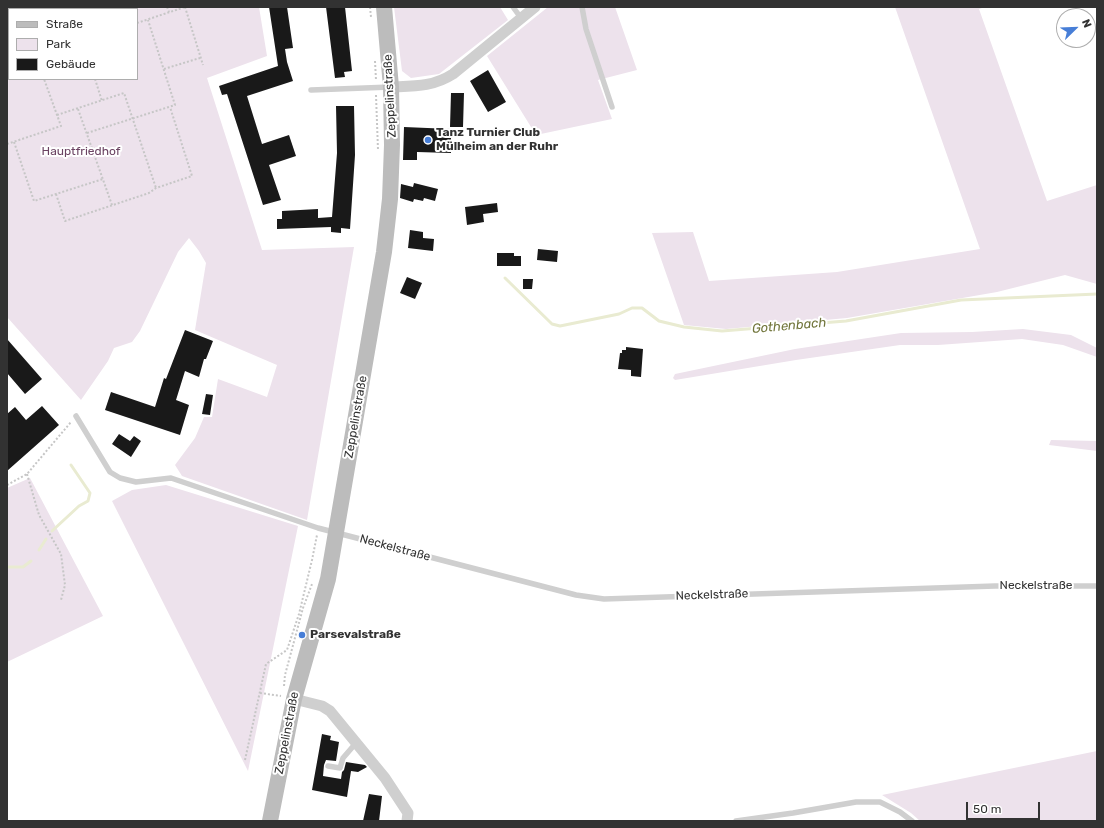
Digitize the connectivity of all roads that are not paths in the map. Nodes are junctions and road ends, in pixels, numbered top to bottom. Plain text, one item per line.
1 (384, 7) edge
2 (513, 7) edge
3 (535, 7) edge
4 (582, 7) edge
5 (520, 18) junction
6 (383, 88) junction
7 (311, 90) dead end
8 (612, 107) dead end
9 (76, 416) road end
10 (336, 532) junction
11 (1097, 586) edge
12 (288, 698) junction
13 (356, 743) junction
14 (328, 766) dead end
15 (410, 818) edge
16 (270, 821) edge
17 (736, 821) edge
18 (912, 821) edge

1 - 6 main road, Zeppelinstraße
2 - 5 lane
3 - 5 street
4 - 8 lane
5 - 6 street
6 - 7 lane
6 - 10 main road, Zeppelinstraße
9 - 10 lane, Neckelstraße
10 - 11 lane, Neckelstraße
10 - 12 main road, Zeppelinstraße
12 - 13 street
12 - 16 main road, Zeppelinstraße
13 - 14 lane
13 - 15 street
17 - 18 lane

